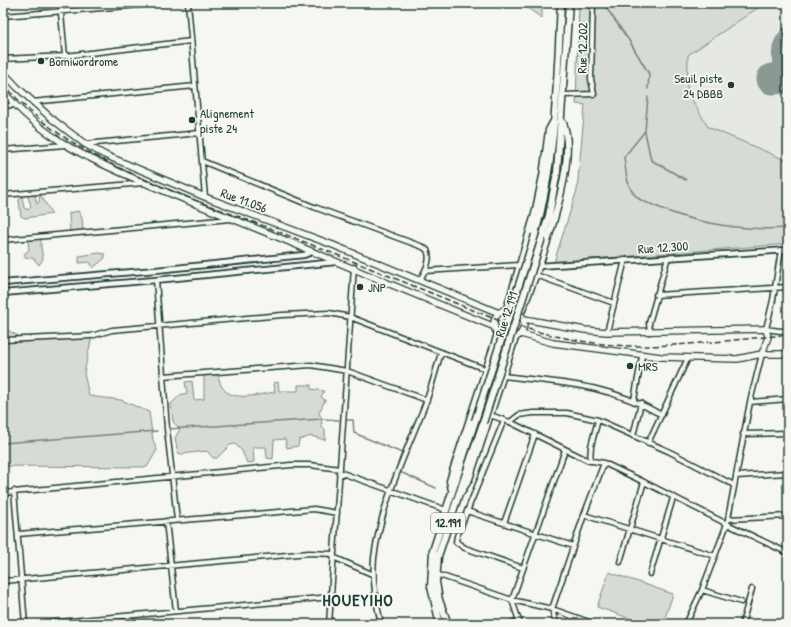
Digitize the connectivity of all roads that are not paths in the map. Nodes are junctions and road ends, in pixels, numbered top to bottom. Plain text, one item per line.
1 (60, 3) edge
2 (165, 3) edge
3 (188, 3) edge
4 (561, 3) edge
5 (569, 3) edge
6 (593, 3) edge
7 (61, 12) junction
8 (3, 16) edge
9 (191, 41) junction
10 (65, 56) junction
11 (3, 59) edge
12 (3, 72) edge
13 (195, 86) junction
14 (3, 91) edge
15 (564, 95) junction
16 (32, 102) junction
17 (15, 105) junction
18 (3, 106) edge
19 (561, 119) junction
20 (554, 120) junction
21 (200, 133) junction
22 (85, 144) junction
23 (65, 145) junction
24 (3, 150) edge
25 (202, 161) junction
26 (145, 183) junction
27 (3, 195) edge
28 (205, 197) junction
29 (230, 220) junction
30 (3, 240) edge
31 (781, 250) junction
32 (788, 250) edge
33 (312, 252) junction
34 (668, 257) junction
35 (625, 260) junction
36 (338, 262) junction
37 (519, 265) junction
38 (539, 266) junction
39 (354, 267) junction
40 (425, 271) junction
41 (536, 275) junction
42 (156, 280) junction
43 (420, 280) junction
44 (3, 283) edge
45 (788, 287) edge
46 (776, 288) junction
47 (3, 293) edge
48 (656, 295) junction
49 (614, 303) junction
50 (507, 309) junction
51 (499, 313) junction
52 (522, 316) junction
53 (350, 317) junction
54 (160, 326) junction
55 (494, 327) junction
56 (766, 329) junction
57 (788, 330) edge
58 (607, 332) junction
59 (650, 332) junction
60 (498, 334) junction
61 (521, 334) junction
62 (514, 338) junction
63 (3, 340) edge
64 (441, 353) junction
65 (762, 354) junction
66 (788, 354) edge
67 (642, 356) junction
68 (688, 358) junction
69 (485, 369) junction
70 (346, 371) junction
71 (163, 376) junction
72 (503, 376) junction
73 (788, 399) edge
74 (426, 400) junction
75 (634, 400) junction
76 (750, 402) junction
77 (641, 403) junction
78 (490, 415) junction
79 (662, 415) junction
80 (504, 420) junction
81 (598, 420) junction
82 (510, 422) junction
83 (788, 433) edge
84 (535, 434) junction
85 (743, 434) junction
86 (633, 436) junction
87 (648, 443) junction
88 (566, 450) junction
89 (590, 461) junction
90 (604, 463) junction
91 (340, 471) junction
92 (788, 473) edge
93 (172, 475) junction
94 (736, 476) junction
95 (644, 482) junction
96 (734, 485) junction
97 (14, 491) junction
98 (391, 491) junction
99 (3, 493) edge
100 (455, 493) junction
101 (673, 498) junction
102 (446, 510) junction
103 (467, 511) junction
104 (337, 513) junction
105 (584, 514) junction
106 (788, 516) edge
107 (177, 520) junction
108 (166, 521) junction
109 (728, 522) junction
110 (504, 523) junction
111 (630, 529) junction
112 (18, 534) junction
113 (536, 534) junction
114 (661, 538) junction
115 (573, 546) junction
116 (788, 553) edge
117 (334, 555) junction
118 (716, 556) junction
119 (620, 562) dead end
120 (171, 567) junction
121 (523, 568) junction
122 (436, 574) junction
123 (650, 574) dead end
124 (374, 575) junction
125 (21, 580) junction
126 (3, 581) edge
127 (752, 589) dead end
128 (702, 590) junction
129 (331, 597) junction
130 (512, 600) junction
131 (741, 602) dead end
132 (552, 609) junction
133 (176, 611) junction
134 (520, 622) edge
135 (25, 624) edge
136 (37, 624) edge
137 (329, 624) edge
138 (382, 624) edge
139 (440, 624) edge
140 (448, 624) edge
141 (508, 624) edge
142 (556, 624) edge
143 (596, 624) edge
144 (688, 624) edge
145 (742, 624) edge

1 - 7 street
2 - 7 street
3 - 9 street
4 - 20 main road, Rue 12.191
5 - 15 main road, Rue 12.191
6 - 15 street, Rue 12.202
7 - 8 street
7 - 10 street
9 - 10 street
9 - 13 street
10 - 11 street
12 - 16 main road, Rue 11.056
13 - 16 street
13 - 21 street
14 - 17 main road
15 - 19 main road, Rue 12.191
16 - 22 main road, Rue 11.056
17 - 18 street
17 - 23 main road
19 - 38 main road
19 - 100 main road, Rue 12.191 / 12.191, bridge
20 - 37 main road
20 - 100 main road, Rue 12.191, bridge
21 - 22 street
21 - 25 street
22 - 28 main road, Rue 11.056
23 - 24 street
23 - 26 main road
25 - 28 street
25 - 40 street
26 - 27 street
26 - 29 main road
28 - 43 main road, Rue 11.056
29 - 30 street
29 - 33 main road
31 - 32 street, Rue 12.300
31 - 34 street, Rue 12.300
31 - 46 street
33 - 36 main road
33 - 44 street
34 - 35 street, Rue 12.300
34 - 48 street
35 - 38 street, Rue 12.300
35 - 49 street
36 - 39 main road
36 - 42 street
37 - 40 street
37 - 50 main road
38 - 41 main road
39 - 53 street
39 - 55 main road
40 - 43 street
41 - 49 street
41 - 52 main road
42 - 47 street
42 - 54 street
43 - 51 main road, Rue 11.056
45 - 46 street
46 - 48 street
46 - 56 street
48 - 59 street
49 - 58 street
50 - 51 main road
50 - 52 main road
51 - 55 main road
52 - 58 main road
52 - 61 main road
53 - 54 street
53 - 64 street
53 - 70 street
54 - 63 street
54 - 71 street
55 - 60 main road
56 - 57 street
56 - 59 main road
56 - 65 main road
58 - 59 main road
60 - 62 main road
60 - 69 main road
61 - 62 main road
61 - 67 main road
62 - 72 main road
64 - 69 street
64 - 74 street
65 - 66 main road
65 - 68 main road
65 - 76 street
67 - 68 main road
67 - 75 street
68 - 79 street
69 - 100 main road
70 - 71 street
70 - 74 street
70 - 91 street
71 - 93 street
72 - 75 street
72 - 78 main road
73 - 76 street
74 - 98 street
75 - 77 street
76 - 85 street
77 - 79 street
77 - 86 street
78 - 80 street
78 - 100 main road
79 - 87 street
80 - 82 street
80 - 103 street
81 - 82 street
81 - 86 street
81 - 89 street
82 - 84 street
83 - 85 street
84 - 88 street
84 - 110 street
85 - 94 street
86 - 87 street
87 - 96 street
88 - 89 street
88 - 113 street
89 - 90 street
90 - 95 street
90 - 105 street
91 - 93 street
91 - 98 street
91 - 104 street
92 - 94 street
93 - 97 street
93 - 107 street
94 - 96 street
95 - 101 street
95 - 111 street
96 - 109 street
97 - 99 street
97 - 112 street
98 - 102 street
98 - 124 street
100 - 102 main road, Rue 12.191
100 - 122 main road, Rue 12.191 / 12.191
101 - 109 street
101 - 114 street
102 - 139 main road, Rue 12.191
103 - 110 street
103 - 121 street
104 - 107 street
104 - 117 street
105 - 111 street
105 - 115 street
106 - 109 street
107 - 108 street
108 - 112 street
108 - 120 street
109 - 116 street
109 - 118 street
110 - 113 street
111 - 114 street
111 - 119 street
112 - 125 street
113 - 115 street
113 - 121 street
114 - 118 street
114 - 123 street
115 - 132 street
117 - 120 street
117 - 124 street
117 - 129 street
118 - 128 street
120 - 125 street
120 - 133 street
121 - 130 street
122 - 130 street
122 - 140 main road, Rue 12.191 / 12.191
124 - 138 street
125 - 126 street
125 - 135 street
127 - 145 street
128 - 131 street
128 - 144 street
129 - 133 street
129 - 137 street
130 - 132 street
130 - 134 street
132 - 142 street
132 - 143 street
133 - 136 street
134 - 141 street

